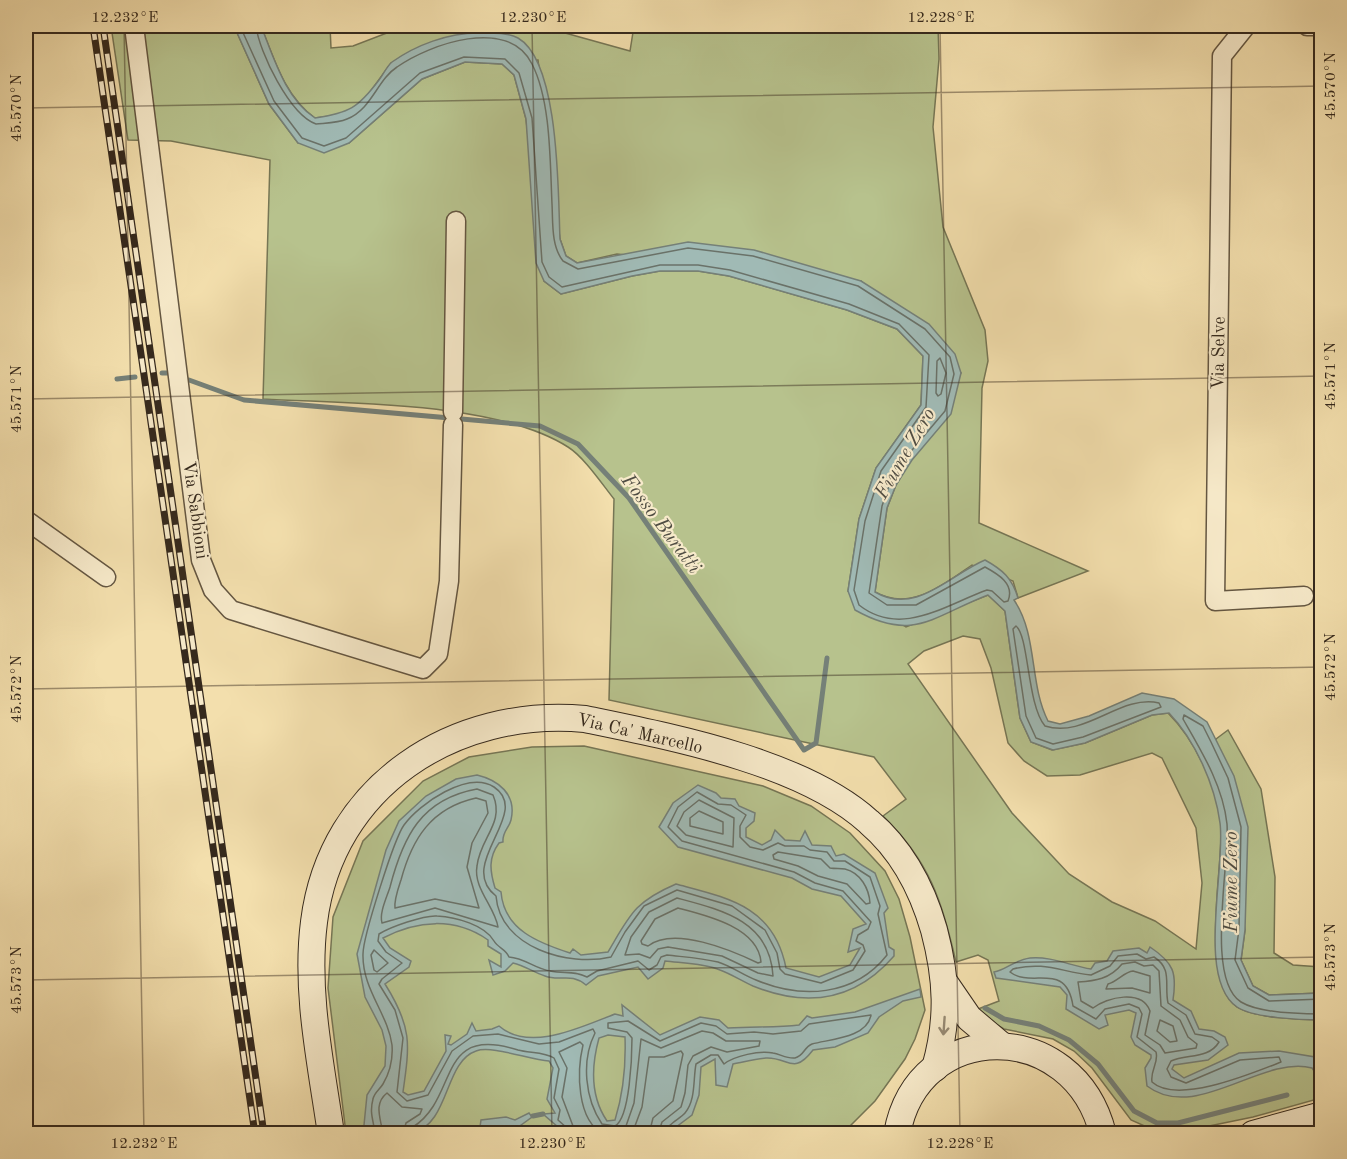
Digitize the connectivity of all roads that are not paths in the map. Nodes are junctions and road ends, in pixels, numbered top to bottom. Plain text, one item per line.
1 (134, 26) edge
2 (1246, 26) edge
3 (1307, 26) edge
4 (1322, 26) edge
5 (456, 221) dead end
6 (26, 520) edge
7 (106, 577) dead end
8 (1304, 596) dead end
9 (945, 983) junction
10 (1001, 1046) junction
11 (935, 1068) junction
12 (1322, 1115) edge
13 (1101, 1125) edge
14 (896, 1133) edge
15 (331, 1134) edge
16 (1126, 1134) edge
17 (1252, 1134) edge

1 - 5 street, Via Sabbioni
2 - 8 street, Via Selve
3 - 4 street
6 - 7 street
9 - 10 main road, Via Ca' Marcello
9 -> 11 main road, Via Ca' Marcello
9 - 15 main road, Via Ca' Marcello
10 - 11 main road, Via Ca' Marcello
10 - 13 main road, Via Ca' Marcello
11 - 14 main road, Via Ca' Marcello
12 - 17 main road
13 - 16 main road

